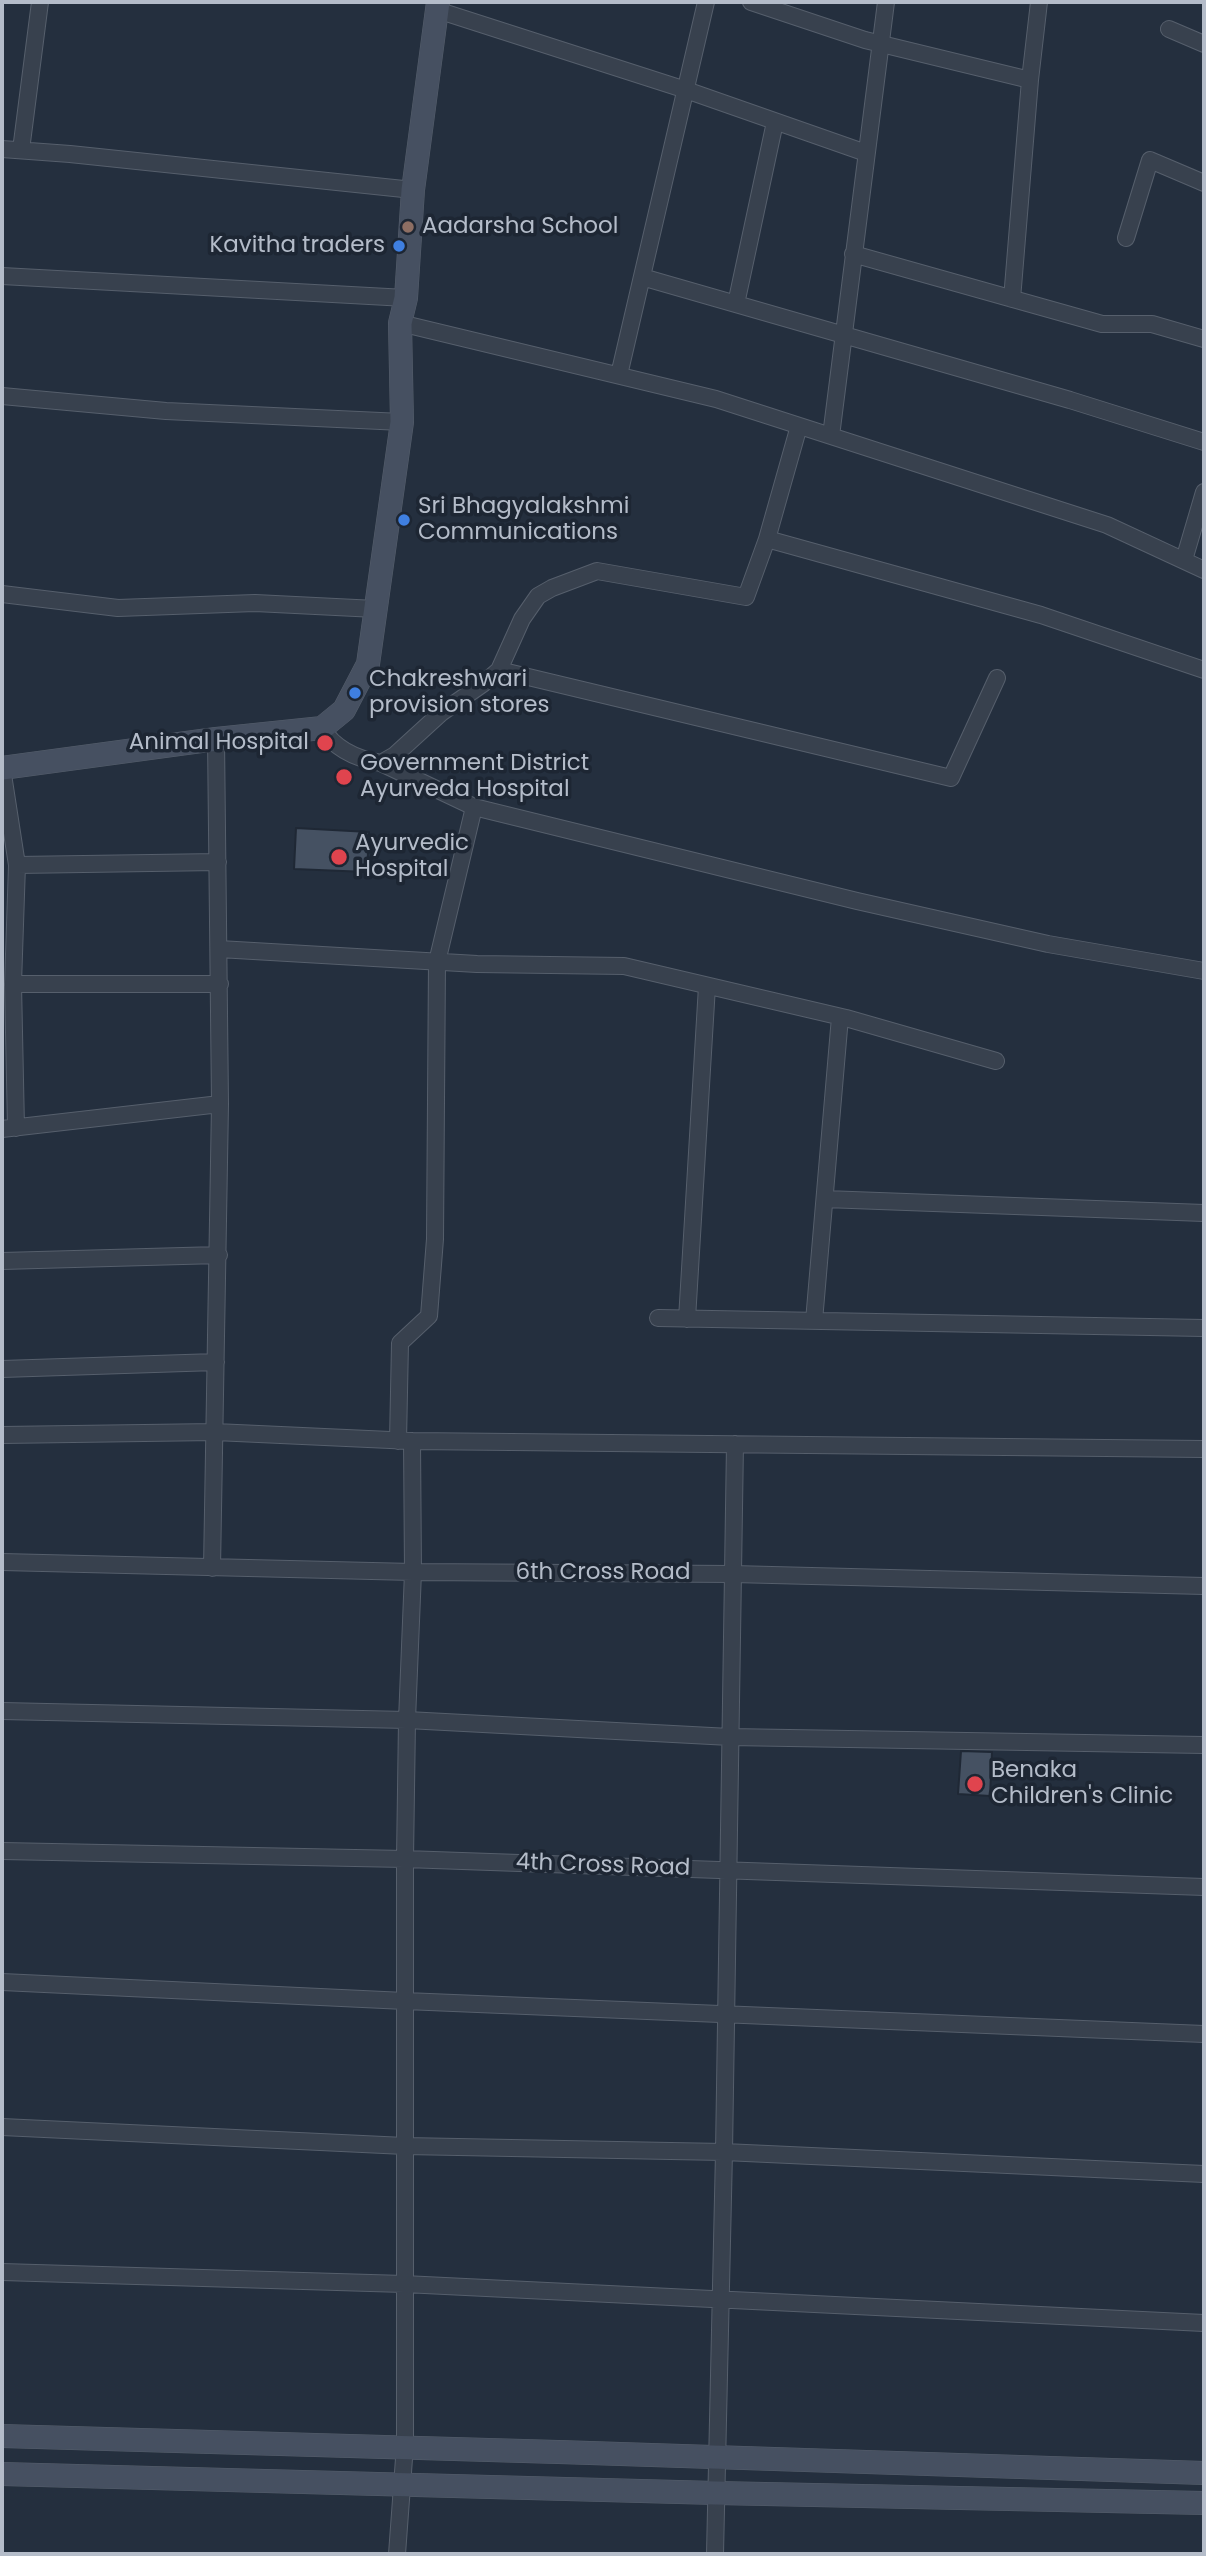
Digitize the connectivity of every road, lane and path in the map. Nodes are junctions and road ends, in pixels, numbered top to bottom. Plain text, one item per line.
1 (40, 2) edge
2 (706, 2) edge
3 (751, 2) edge
4 (886, 2) edge
5 (1039, 2) edge
6 (438, 6) edge
7 (1169, 29) dead end
8 (880, 44) junction
9 (1204, 44) edge
10 (1030, 80) junction
11 (686, 90) junction
12 (775, 121) junction
13 (2, 149) edge
14 (22, 150) junction
15 (866, 153) junction
16 (1204, 183) edge
17 (413, 190) junction
18 (1126, 238) dead end
19 (853, 254) junction
20 (2, 276) edge
21 (642, 277) junction
22 (406, 298) junction
23 (1012, 299) junction
24 (736, 304) junction
25 (400, 323) junction
26 (843, 336) junction
27 (1204, 339) edge
28 (619, 375) junction
29 (2, 396) edge
30 (402, 422) junction
31 (799, 426) junction
32 (831, 436) junction
33 (1204, 442) edge
34 (1204, 492) edge
35 (767, 539) junction
36 (1184, 560) junction
37 (1204, 570) edge
38 (2, 594) edge
39 (376, 610) junction
40 (499, 670) junction
41 (1204, 670) edge
42 (997, 678) dead end
43 (322, 728) junction
44 (216, 739) junction
45 (381, 763) junction
46 (2, 768) edge
47 (474, 807) junction
48 (218, 862) junction
49 (17, 865) junction
50 (219, 949) junction
51 (437, 962) junction
52 (1204, 971) edge
53 (13, 984) junction
54 (220, 984) junction
55 (707, 986) junction
56 (840, 1017) junction
57 (996, 1061) dead end
58 (220, 1104) junction
59 (9, 1129) edge
60 (825, 1199) junction
61 (1204, 1213) edge
62 (219, 1255) junction
63 (2, 1261) edge
64 (658, 1318) dead end
65 (687, 1319) junction
66 (814, 1321) junction
67 (1204, 1328) edge
68 (216, 1362) junction
69 (2, 1368) edge
70 (215, 1432) junction
71 (2, 1435) edge
72 (405, 1441) junction
73 (734, 1444) junction
74 (1204, 1449) edge
75 (2, 1562) edge
76 (212, 1568) junction
77 (413, 1572) junction
78 (733, 1574) junction
79 (1204, 1586) edge
80 (2, 1711) edge
81 (407, 1720) junction
82 (730, 1737) junction
83 (1204, 1745) edge
84 (2, 1851) edge
85 (405, 1859) junction
86 (728, 1871) junction
87 (1204, 1887) edge
88 (2, 1982) edge
89 (405, 2001) junction
90 (725, 2013) junction
91 (1204, 2034) edge
92 (2, 2127) edge
93 (405, 2146) junction
94 (724, 2152) junction
95 (1204, 2174) edge
96 (2, 2272) edge
97 (404, 2284) junction
98 (720, 2301) junction
99 (1204, 2323) edge
100 (2, 2436) edge
101 (405, 2445) junction
102 (717, 2458) junction
103 (1204, 2473) edge
104 (2, 2474) edge
105 (402, 2484) junction
106 (716, 2493) junction
107 (1204, 2503) edge
108 (397, 2554) edge
109 (715, 2554) edge

1 - 14 street
2 - 11 street
3 - 8 street
4 - 8 street
5 - 10 street
6 - 11 street
6 - 17 street
7 - 9 street
8 - 10 street
8 - 15 street
10 - 23 street
11 - 12 street
11 - 21 street
12 - 15 street
12 - 24 street
13 - 14 street
14 - 17 street
15 - 19 street
16 - 18 street
17 - 22 street
19 - 23 street
19 - 26 street
20 - 22 street
21 - 24 street
21 - 28 street
22 - 25 street
23 - 27 street
24 - 26 street
25 - 28 street
25 - 30 street
26 - 32 street
26 - 33 street
28 - 31 street
29 - 30 street
30 - 39 street
31 - 32 street
31 - 35 street
32 - 36 street
34 - 36 street
35 - 40 street
35 - 41 street
36 - 37 street
38 - 39 street
39 - 43 street
40 - 42 street
40 - 45 street
43 - 44 street
43 - 45 street
44 - 46 street
44 - 48 street
45 - 47 street
46 - 49 street
47 - 51 street
47 - 52 street
48 - 49 street
48 - 50 street
49 - 53 street
50 - 51 street
50 - 54 street
51 - 55 street
51 - 72 street
53 - 54 street
53 - 59 street
54 - 58 street
55 - 56 street
55 - 65 street
56 - 57 street
56 - 60 street
58 - 59 street
58 - 62 street
60 - 61 street
60 - 66 street
62 - 63 street
62 - 68 street
64 - 65 street
65 - 66 street
66 - 67 street
68 - 69 street
68 - 70 street
70 - 71 street
70 - 72 street
70 - 76 street
72 - 73 street
72 - 77 street
73 - 74 street
73 - 78 street
75 - 76 street, 6th Cross Road
76 - 77 street, 6th Cross Road
77 - 78 street, 6th Cross Road
77 - 81 street
78 - 79 street, 6th Cross Road
78 - 82 street
80 - 81 street
81 - 82 street
81 - 85 street
82 - 83 street
82 - 86 street
84 - 85 street, 4th Cross Road
85 - 86 street, 4th Cross Road
85 - 89 street
86 - 87 street, 4th Cross Road
86 - 90 street
88 - 89 street
89 - 90 street
89 - 93 street
90 - 91 street
90 - 94 street
92 - 93 street
93 - 94 street
93 - 97 street
94 - 95 street
94 - 98 street
96 - 97 street
97 - 98 street
97 - 101 street
98 - 99 street
98 - 102 street
100 - 101 street
101 - 102 street
101 - 105 street
102 - 103 street
102 - 106 street
104 - 105 street
105 - 106 street
105 - 108 street
106 - 107 street
106 - 109 street

